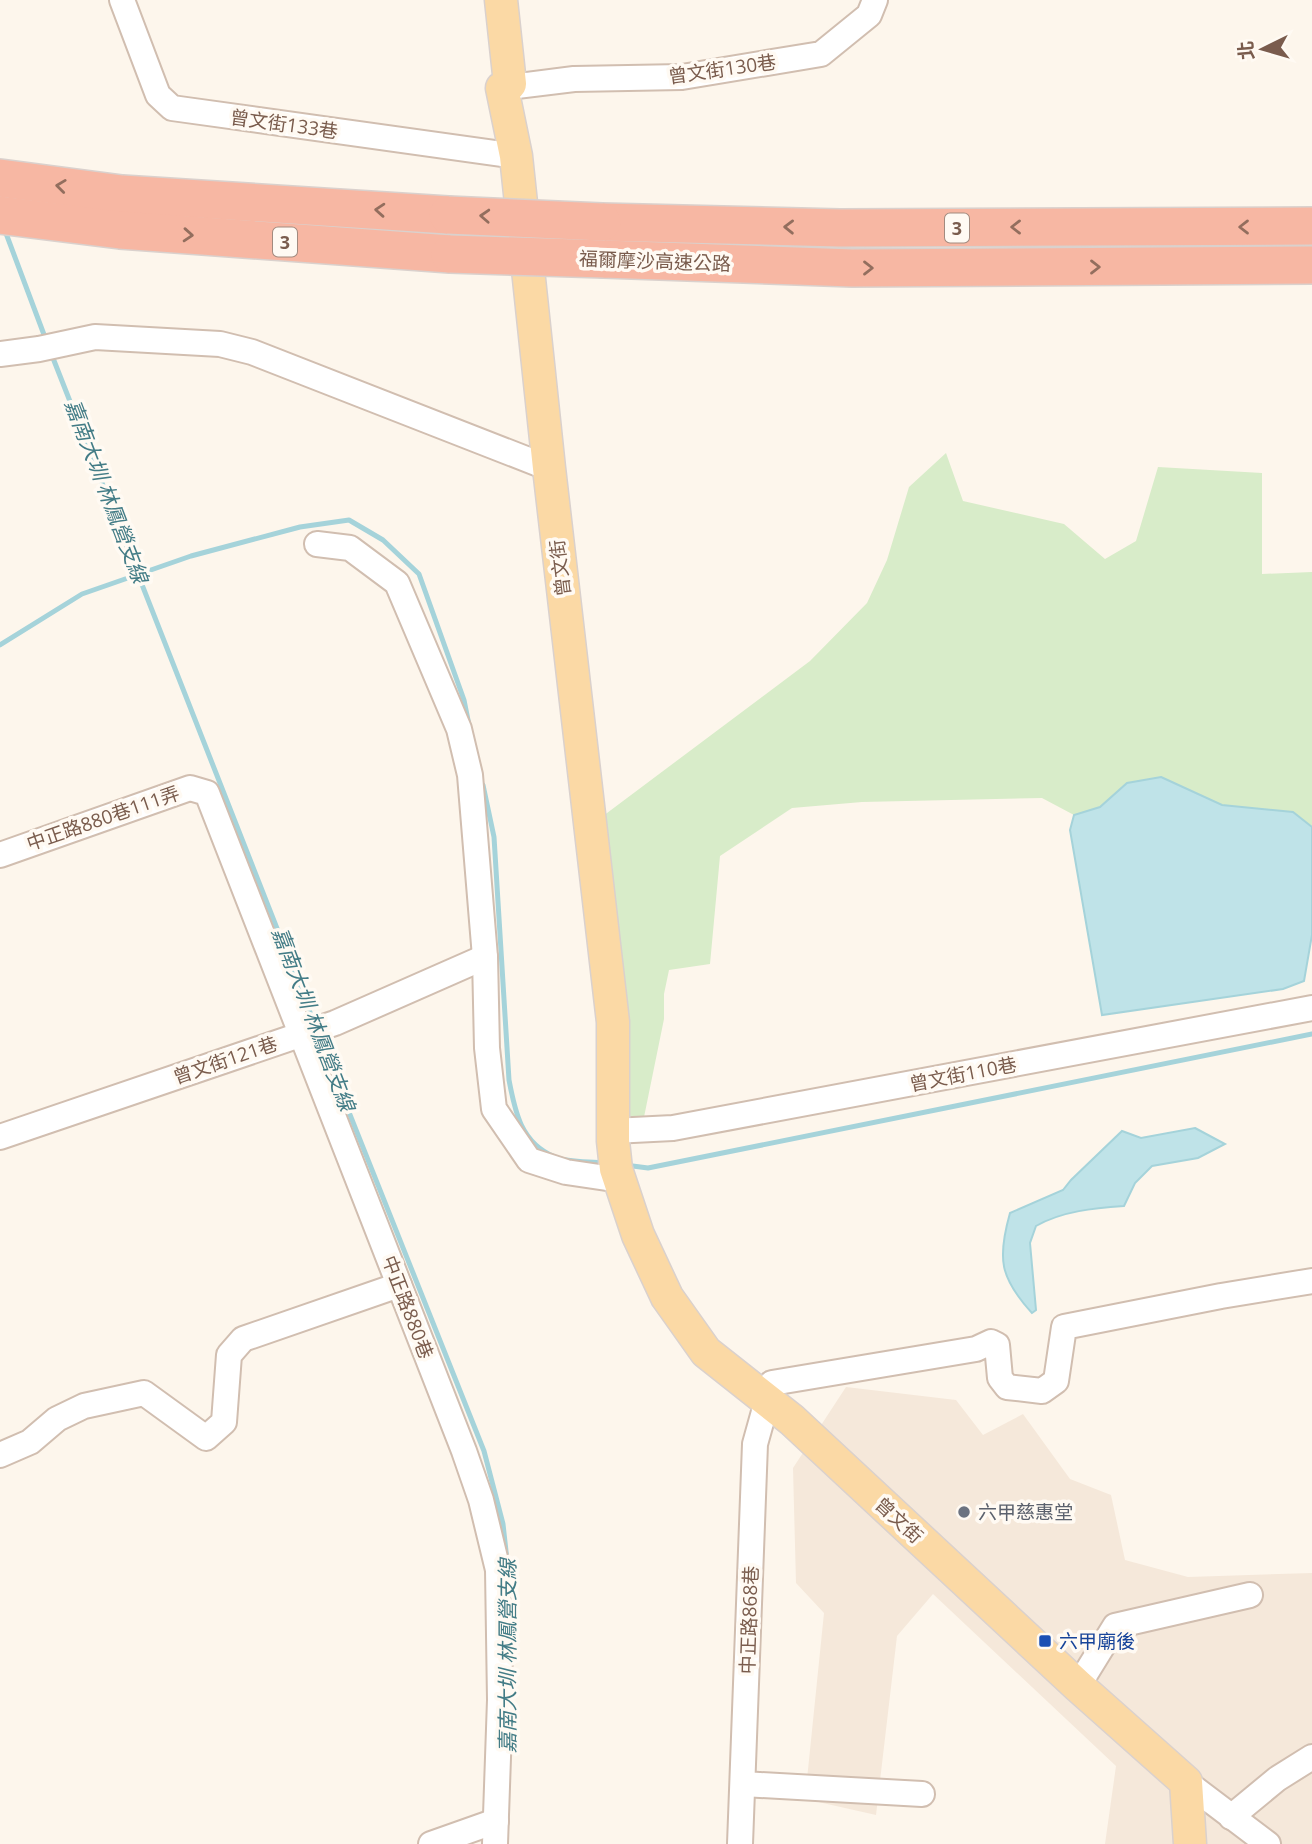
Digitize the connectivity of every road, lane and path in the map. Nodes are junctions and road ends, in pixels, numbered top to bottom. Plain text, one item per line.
1 (122, 0) edge
2 (501, 0) edge
3 (876, 0) edge
4 (502, 88) junction
5 (516, 156) junction
6 (0, 178) edge
7 (0, 215) edge
8 (1312, 226) edge
9 (1312, 265) edge
10 (0, 354) edge
11 (549, 468) junction
12 (317, 544) dead end
13 (206, 793) joint
14 (0, 855) edge
15 (485, 957) junction
16 (1312, 1008) edge
17 (306, 1033) junction
18 (613, 1136) junction
19 (0, 1137) edge
20 (620, 1180) junction
21 (1312, 1281) edge
22 (399, 1284) junction
23 (766, 1398) junction
24 (0, 1455) edge
25 (1250, 1595) dead end
26 (1077, 1686) junction
27 (1312, 1757) edge
28 (1185, 1782) junction
29 (743, 1784) junction
30 (922, 1794) dead end
31 (1231, 1817) junction
32 (496, 1833) edge
33 (431, 1844) edge
34 (740, 1844) edge
35 (1190, 1844) edge
36 (1268, 1844) edge

1 - 5 street, 曾文街133巷
2 - 4 main road, 曾文街
3 - 4 street, 曾文街130巷
4 - 5 main road, 曾文街
5 - 11 main road, 曾文街
8 -> 6 highway, 福爾摩沙高速公路 / 3, bridge
7 -> 9 highway, 福爾摩沙高速公路 / 3, bridge
10 - 11 street
11 - 18 main road, 曾文街
12 - 15 street
13 - 14 street, 中正路880巷111弄
13 - 17 street, 中正路880巷
15 - 17 street, 曾文街121巷
15 - 20 street
16 - 18 street, 曾文街110巷
17 - 19 street, 曾文街121巷
17 - 22 street, 中正路880巷
18 - 20 main road, 曾文街
20 - 23 main road, 曾文街
21 - 23 street
22 - 24 street
22 - 32 street, 中正路880巷
23 - 26 main road, 曾文街
23 - 29 street, 中正路868巷
25 - 26 street
26 - 28 main road, 曾文街
27 - 31 street
28 - 31 street
28 - 35 main road
29 - 30 street
29 - 34 street, 中正路868巷
31 - 36 street
32 - 33 street

